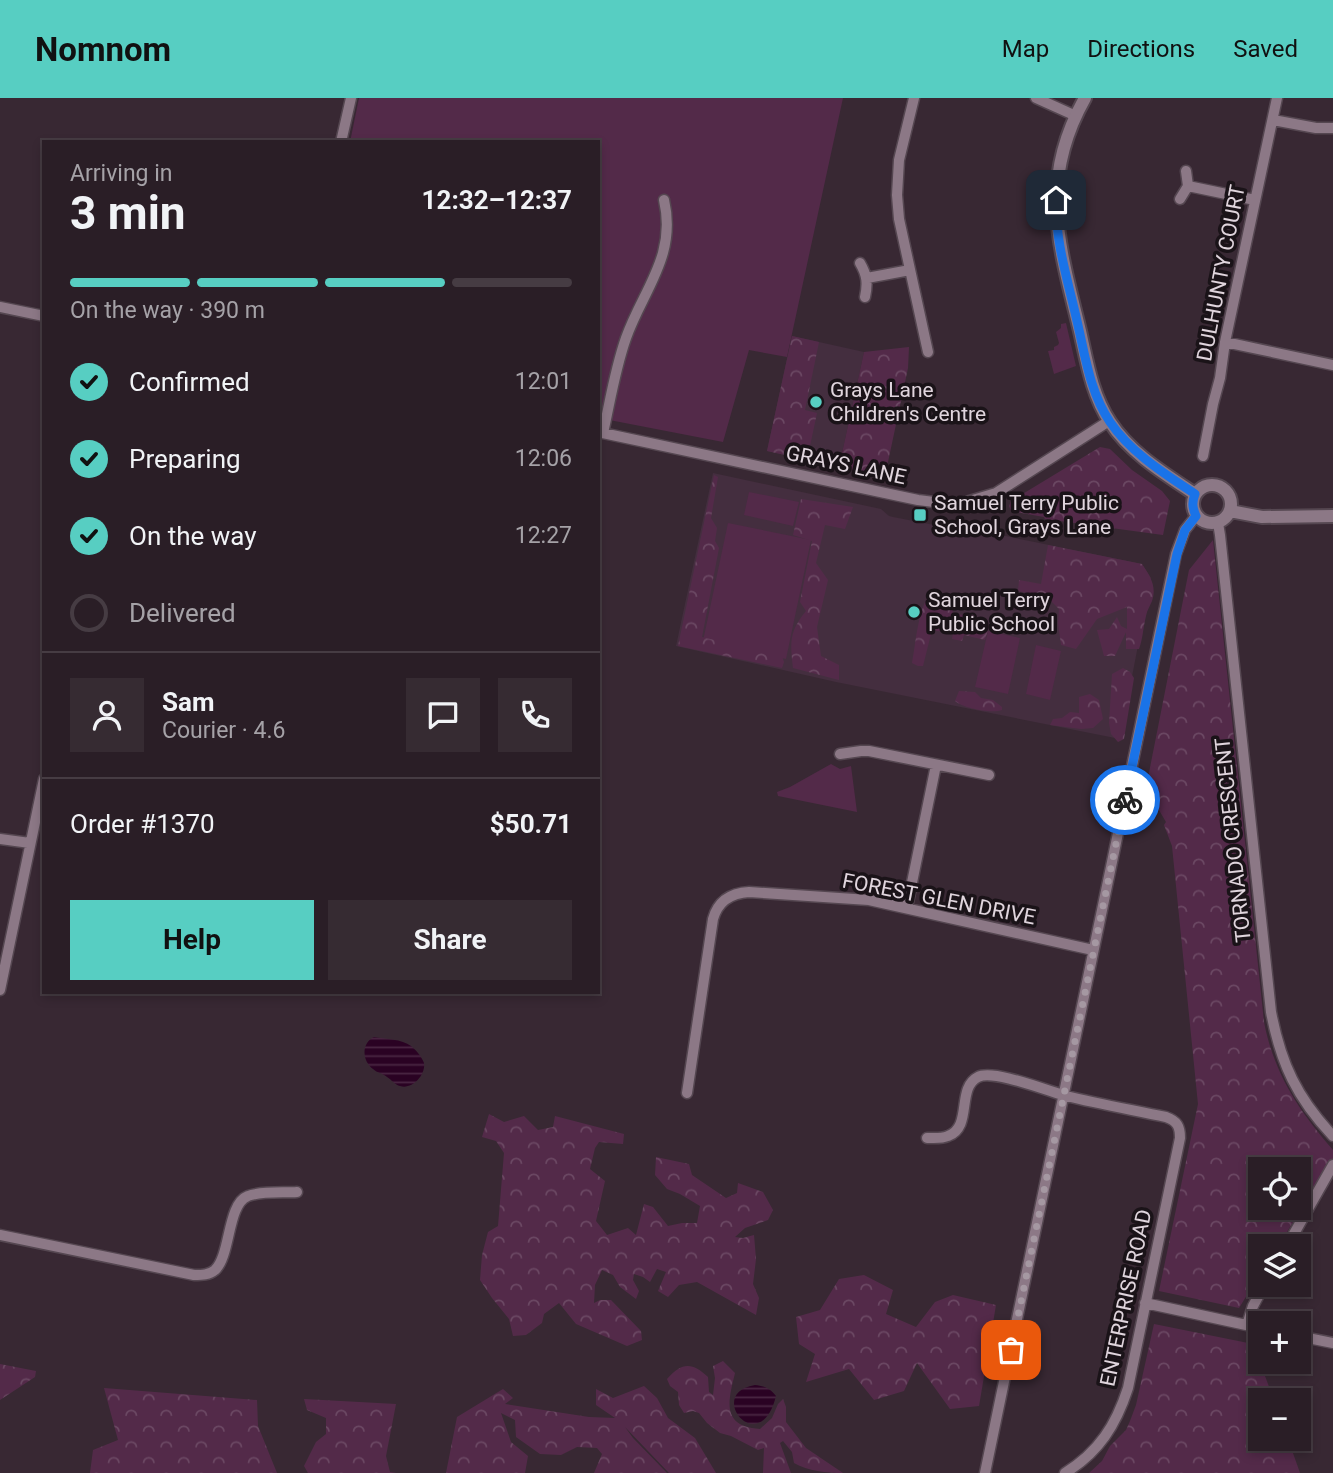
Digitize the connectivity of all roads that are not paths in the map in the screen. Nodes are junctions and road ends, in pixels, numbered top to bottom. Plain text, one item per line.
1 (351, 98) edge
2 (914, 98) edge
3 (1036, 98) edge
4 (1085, 98) edge
5 (1277, 98) edge
6 (1076, 116) junction
7 (1273, 120) junction
8 (1333, 128) edge
9 (341, 140) edge
10 (1186, 171) dead end
11 (1188, 186) junction
12 (1180, 199) dead end
13 (664, 200) dead end
14 (1255, 200) junction
15 (860, 263) dead end
16 (910, 270) junction
17 (867, 278) junction
18 (865, 297) dead end
19 (0, 307) edge
20 (42, 316) edge
21 (1225, 342) junction
22 (928, 352) dead end
23 (1333, 365) edge
24 (1109, 421) junction
25 (601, 433) edge
26 (1203, 456) dead end
27 (1195, 494) junction
28 (1230, 511) junction
29 (1196, 516) junction
30 (1333, 516) edge
31 (1218, 523) junction
32 (840, 754) dead end
33 (936, 765) junction
34 (989, 775) dead end
35 (42, 788) edge
36 (0, 839) edge
37 (30, 843) junction
38 (906, 908) junction
39 (1093, 950) junction
40 (0, 990) edge
41 (687, 1093) dead end
42 (1063, 1095) junction
43 (1333, 1136) edge
44 (927, 1138) dead end
45 (1333, 1165) edge
46 (297, 1192) dead end
47 (1294, 1234) edge
48 (0, 1235) edge
49 (1257, 1297) edge
50 (1145, 1303) junction
51 (1247, 1325) joint
52 (1311, 1339) edge
53 (1333, 1343) edge
54 (985, 1473) edge
55 (1065, 1473) edge

1 - 9 street
2 - 16 street
3 - 6 street
4 - 6 street
5 - 7 street, DULHUNTY COURT
6 - 24 street
7 - 8 street
7 - 14 street, DULHUNTY COURT
10 - 11 street
11 - 12 street
11 - 14 street
13 - 25 street
14 - 21 street, DULHUNTY COURT
15 - 17 street
16 - 17 street
16 - 22 street
17 - 18 street
19 - 20 street
21 - 23 street
21 - 26 street, DULHUNTY COURT
24 - 25 street, GRAYS LANE
24 - 27 street
27 - 28 street
27 - 29 street
28 - 30 street
28 - 31 street
29 - 31 street
29 - 39 street
31 - 43 street, TORNADO CRESCENT
32 - 33 street
33 - 34 street
33 - 38 street
35 - 37 street
36 - 37 street
37 - 40 street
38 - 39 street, FOREST GLEN DRIVE
38 - 41 street, FOREST GLEN DRIVE
39 - 42 street
42 - 44 street
42 - 50 street, ENTERPRISE ROAD
42 - 54 street
45 - 47 street
46 - 48 street
49 - 51 street
50 - 51 street
50 - 55 street, ENTERPRISE ROAD
52 - 53 street

